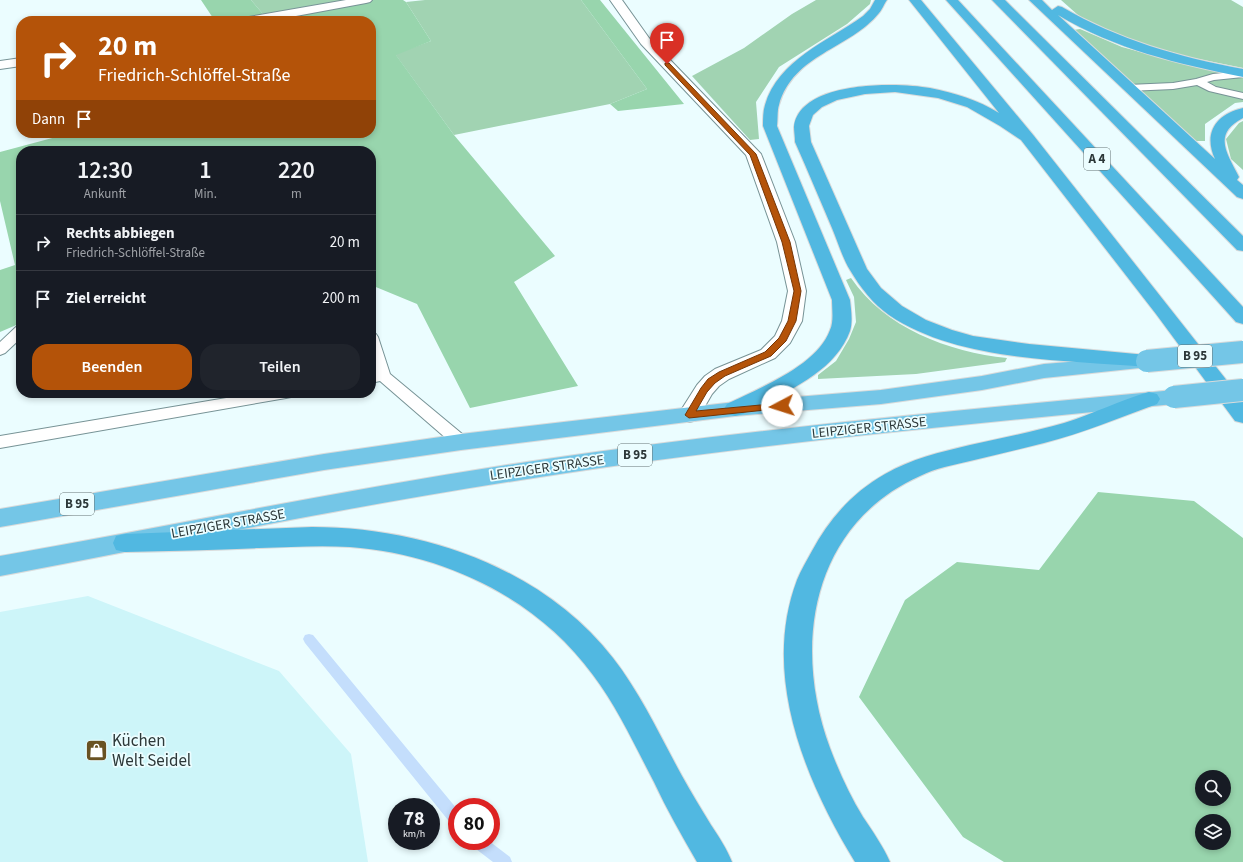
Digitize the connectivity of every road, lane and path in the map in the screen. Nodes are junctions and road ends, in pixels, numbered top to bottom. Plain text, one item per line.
1 (366, 0) edge
2 (616, 0) edge
3 (881, 0) edge
4 (915, 0) edge
5 (952, 0) edge
6 (998, 0) edge
7 (1035, 0) edge
8 (1042, 0) edge
9 (277, 16) edge
10 (16, 63) edge
11 (0, 65) edge
12 (1243, 74) edge
13 (1198, 82) junction
14 (1128, 88) junction
15 (1243, 96) edge
16 (1243, 112) edge
17 (1028, 139) junction
18 (1240, 191) edge
19 (1243, 246) edge
20 (1243, 318) edge
21 (16, 335) edge
22 (0, 350) edge
23 (1243, 352) edge
24 (1147, 361) junction
25 (377, 377) edge
26 (1243, 390) edge
27 (257, 398) edge
28 (1149, 400) junction
29 (735, 410) junction
30 (689, 415) junction
31 (1243, 416) edge
32 (0, 442) edge
33 (461, 442) junction
34 (0, 518) edge
35 (125, 543) junction
36 (0, 566) edge
37 (716, 862) edge
38 (874, 862) edge

1 - 9 street
2 - 30 street
3 - 29 highway
4 - 17 highway
5 - 20 highway, A 4
6 - 19 highway
7 - 14 highway
8 - 12 highway
10 - 11 street
12 - 13 lane
13 - 14 lane
13 - 15 lane
14 - 18 highway
16 - 18 highway
17 - 24 highway
17 - 31 highway
21 - 22 lane
23 - 24 highway, LEIPZIGER STRASSE / B 95, bridge
24 - 29 highway, LEIPZIGER STRASSE / B 95
25 - 33 lane
26 - 28 highway, LEIPZIGER STRASSE / B 95, bridge
27 - 32 lane
28 - 35 highway, LEIPZIGER STRASSE / B 95
28 - 38 highway
29 - 30 highway, LEIPZIGER STRASSE / B 95
30 - 33 highway, LEIPZIGER STRASSE / B 95
33 - 34 highway, LEIPZIGER STRASSE / B 95
35 - 36 highway, LEIPZIGER STRASSE / B 95
35 - 37 highway

